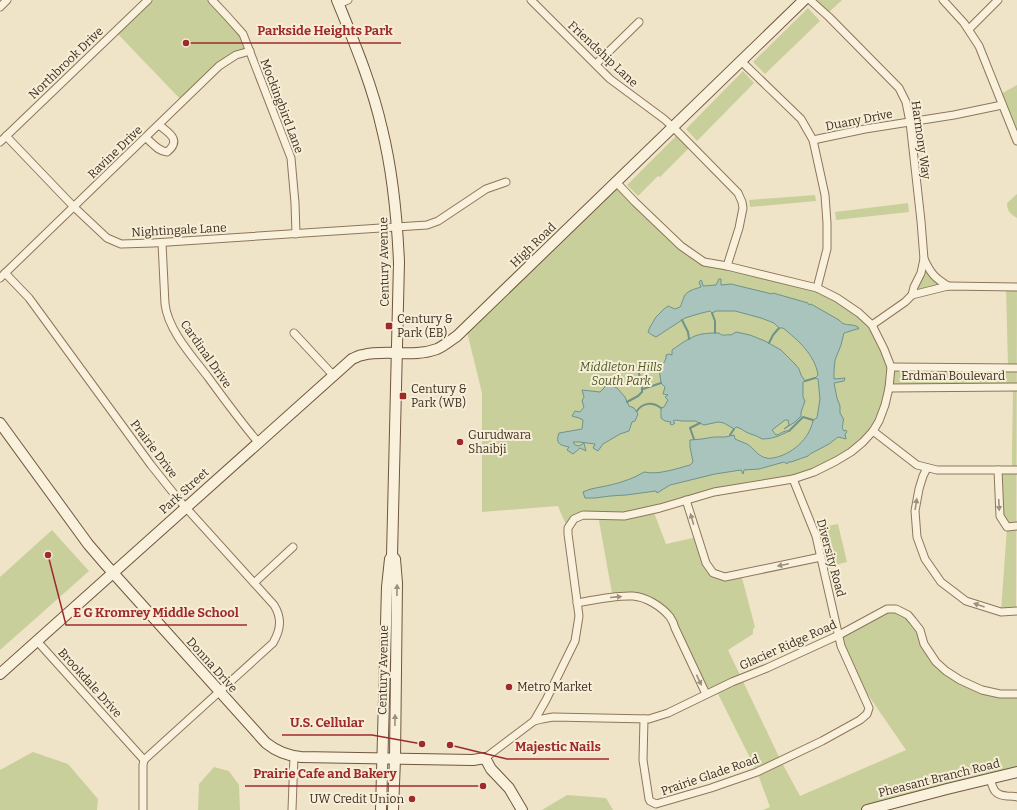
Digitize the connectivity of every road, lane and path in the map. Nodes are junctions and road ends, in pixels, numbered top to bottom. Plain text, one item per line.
1 (7, 0) edge
2 (148, 0) edge
3 (212, 0) edge
4 (348, 0) edge
5 (531, 0) edge
6 (804, 0) edge
7 (810, 0) edge
8 (943, 0) edge
9 (998, 0) edge
10 (338, 2) edge
11 (0, 7) edge
12 (639, 22) dead end
13 (969, 29) junction
14 (250, 51) junction
15 (741, 61) junction
16 (596, 64) junction
17 (1002, 105) junction
18 (910, 122) junction
19 (159, 125) junction
20 (673, 127) junction
21 (6, 136) junction
22 (146, 138) junction
23 (813, 140) junction
24 (1017, 141) edge
25 (0, 142) edge
26 (506, 182) dead end
27 (616, 182) junction
28 (74, 207) junction
29 (397, 227) junction
30 (296, 234) junction
31 (162, 243) junction
32 (924, 259) junction
33 (727, 266) junction
34 (2, 275) edge
35 (948, 286) junction
36 (1017, 287) edge
37 (817, 288) junction
38 (912, 295) junction
39 (872, 325) junction
40 (294, 333) dead end
41 (397, 352) junction
42 (891, 367) junction
43 (1017, 368) edge
44 (333, 375) junction
45 (1017, 387) edge
46 (889, 388) junction
47 (0, 423) edge
48 (873, 431) junction
49 (258, 442) junction
50 (927, 468) junction
51 (998, 470) junction
52 (1017, 470) edge
53 (793, 480) junction
54 (686, 500) junction
55 (186, 507) junction
56 (1017, 526) edge
57 (293, 547) dead end
58 (392, 556) junction
59 (821, 557) junction
60 (112, 573) junction
61 (254, 583) junction
62 (577, 603) junction
63 (1017, 611) edge
64 (839, 635) junction
65 (37, 641) junction
66 (0, 674) edge
67 (219, 692) junction
68 (706, 694) junction
69 (1017, 694) edge
70 (868, 711) joint
71 (644, 719) junction
72 (534, 721) junction
73 (294, 756) junction
74 (383, 758) junction
75 (485, 758) junction
76 (395, 759) junction
77 (144, 760) junction
78 (1017, 772) edge
79 (990, 778) junction
80 (1017, 797) edge
81 (143, 810) edge
82 (292, 810) edge
83 (381, 810) edge
84 (393, 810) edge
85 (522, 810) edge
86 (867, 810) edge

1 - 11 street
2 - 21 street, Northbrook Drive
3 - 14 street, Mockingbird Lane
4 - 10 street
5 - 16 street, Friendship Lane
6 - 15 street, High Road
7 - 18 street, Harmony Way
8 - 13 street
9 - 13 street
10 - 29 street, Century Avenue
12 - 16 street
13 - 17 street
14 - 19 street, Ravine Drive
14 - 30 street, Mockingbird Lane
15 - 20 street, High Road
15 - 23 street
16 - 20 street, Friendship Lane
17 - 18 street, Duany Drive
17 - 24 street
18 - 23 street, Duany Drive
18 - 32 street, Harmony Way
19 - 22 street, Ravine Drive
19 - 22 street
20 - 27 street, High Road
20 - 33 street
21 - 25 street, Northbrook Drive
21 - 28 street, Nightingale Lane
22 - 28 street, Ravine Drive
23 - 37 street
26 - 29 street, Nightingale Lane
27 - 33 street
27 - 41 street, High Road
28 - 31 street, Nightingale Lane
28 - 34 street, Ravine Drive
29 - 30 street, Nightingale Lane
29 - 41 street, Century Avenue
30 - 31 street, Nightingale Lane
31 - 49 street, Cardinal Drive
32 - 35 street
32 - 38 street, Harmony Way
33 - 37 street
34 - 55 street, Prairie Drive
35 - 36 street
35 - 38 street
37 - 39 street
38 - 39 street
39 - 42 street
40 - 44 street
41 - 44 street, Park Street
41 - 58 street, Century Avenue
42 - 43 street, Erdman Boulevard
42 - 46 street
44 - 49 street, Park Street
45 - 46 street, Erdman Boulevard
46 - 48 street
47 - 60 street, Donna Drive
48 - 50 street
48 - 53 street
49 - 55 street, Park Street
50 - 51 street
63 -> 50 street
51 - 52 street
51 -> 56 street
53 - 54 street
53 - 59 street, Diversity Road
59 -> 54 street
54 - 62 street
55 - 60 street, Park Street
55 - 61 street, Prairie Drive
57 - 61 street
58 - 74 street, Century Avenue
76 -> 58 street, Century Avenue
59 - 64 street, Diversity Road
60 - 65 street, Park Street
60 - 67 street, Donna Drive
61 - 67 street, Prairie Drive
62 -> 68 street
62 - 72 street
64 - 68 street, Glacier Ridge Road
64 - 69 street, Glacier Ridge Road
64 - 70 street, Diversity Road
65 - 66 street, Park Street
65 - 77 street, Brookdale Drive
67 - 73 street, Donna Drive
67 - 77 street
68 - 71 street, Glacier Ridge Road
70 - 71 street, Prairie Glade Road
71 - 72 street, Glacier Ridge Road
72 - 75 street
73 - 74 street, Donna Drive
73 - 82 street
74 - 76 street, Donna Drive
74 - 83 street, Century Avenue
75 - 76 street, Donna Drive
75 - 85 street
76 - 84 street, Century Avenue
77 - 81 street
78 - 79 street, Pheasant Branch Road
79 - 80 street
79 - 86 street, Pheasant Branch Road

